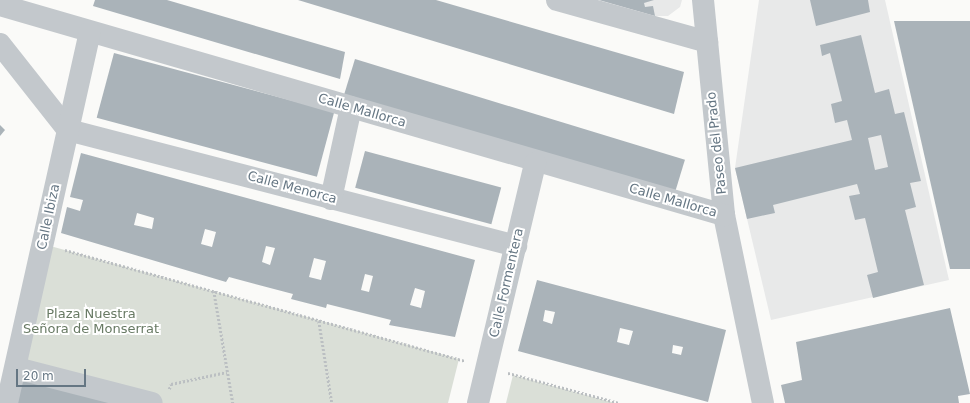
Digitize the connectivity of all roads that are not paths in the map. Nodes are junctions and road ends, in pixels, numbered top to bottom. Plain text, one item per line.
1 (703, 0) edge
2 (564, 1) edge
3 (0, 5) edge
4 (90, 32) junction
5 (707, 42) junction
6 (0, 44) edge
7 (351, 107) junction
8 (68, 130) junction
9 (535, 163) junction
10 (331, 199) junction
11 (724, 215) junction
12 (516, 246) junction
13 (16, 368) junction
14 (159, 400) edge
15 (7, 403) edge
16 (478, 403) edge
17 (764, 403) edge

1 - 5 street, Paseo del Prado
2 - 5 street
3 - 4 street, Calle Mallorca
4 - 7 street, Calle Mallorca
4 - 8 street, Calle Ibiza
5 - 11 street, Paseo del Prado
6 - 8 street
7 - 9 street, Calle Mallorca
7 - 10 street
8 - 10 street, Calle Menorca
8 - 13 street, Calle Ibiza
9 - 11 street, Calle Mallorca
9 - 12 street, Calle Formentera
10 - 12 street, Calle Menorca
11 - 17 street, Paseo del Prado
12 - 16 street, Calle Formentera
13 - 14 street
13 - 15 street, Calle Ibiza

